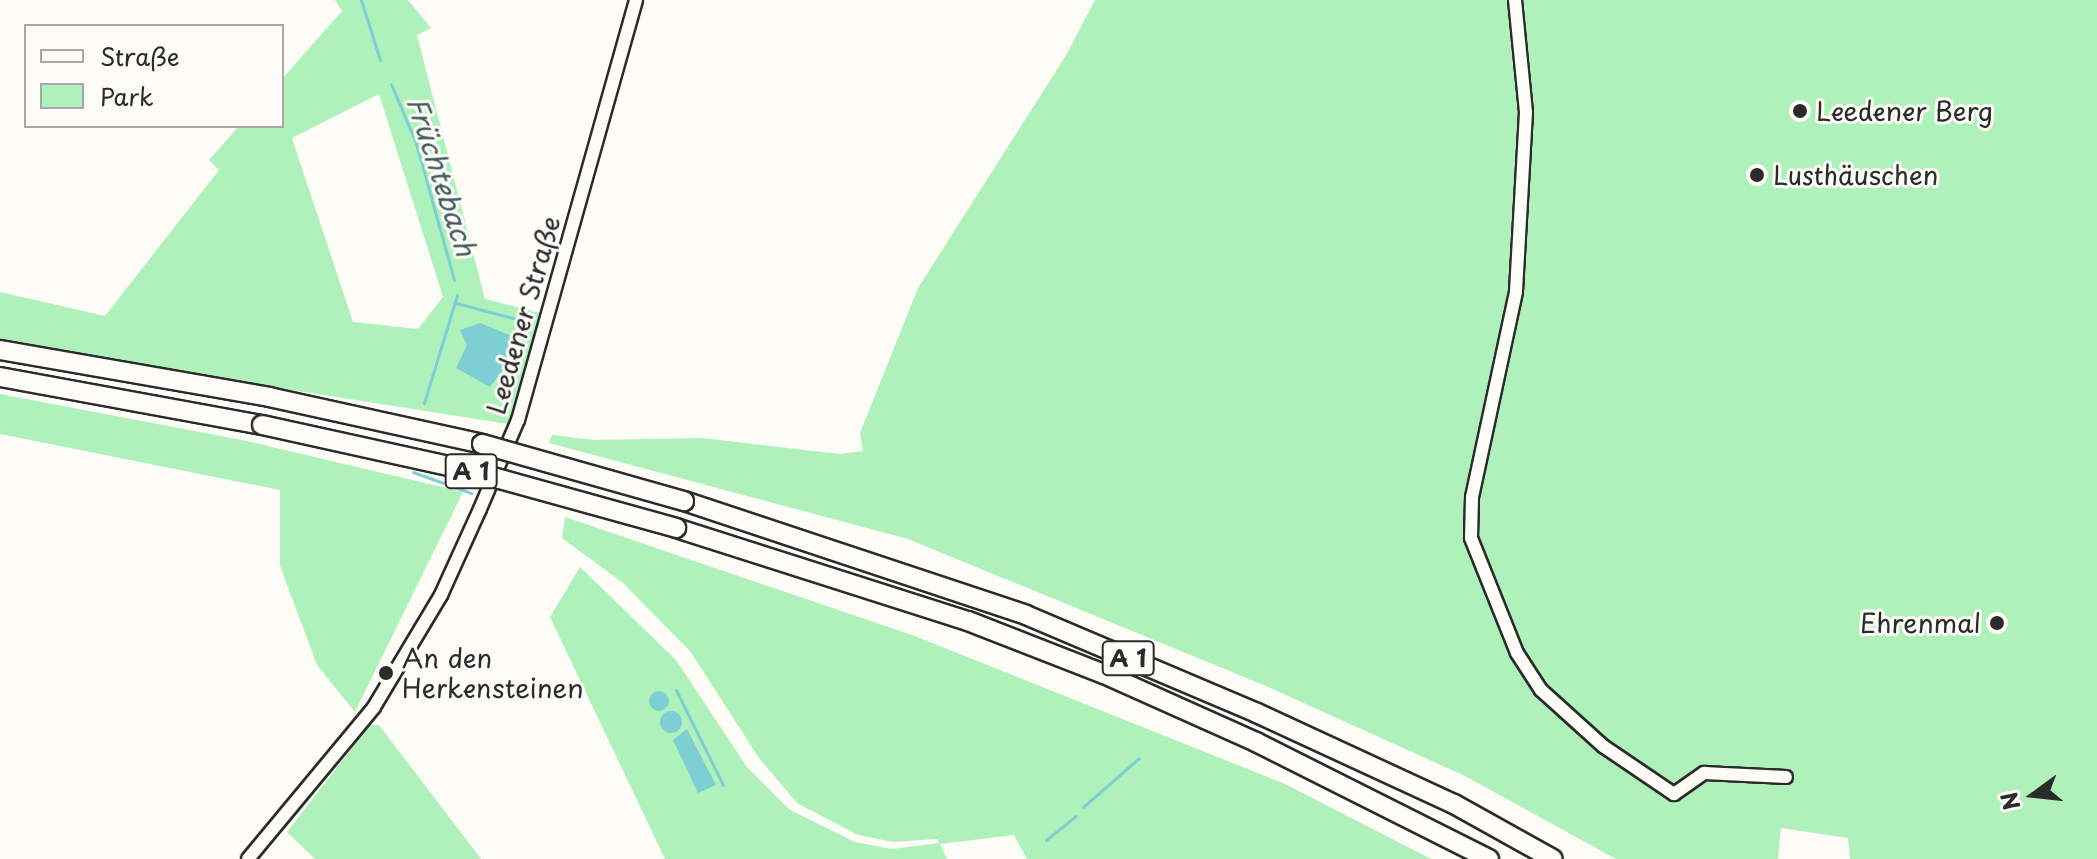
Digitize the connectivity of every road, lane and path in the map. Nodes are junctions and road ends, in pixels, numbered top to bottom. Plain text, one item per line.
1 (636, 0) edge
2 (1515, 0) edge
3 (0, 350) edge
4 (0, 377) edge
5 (1786, 777) dead end
6 (248, 859) edge
7 (1489, 859) edge
8 (1553, 859) edge

1 - 6 street, Leedener Straße
2 - 5 street
3 - 8 highway, A 1, bridge
4 - 7 highway, A 1, bridge

